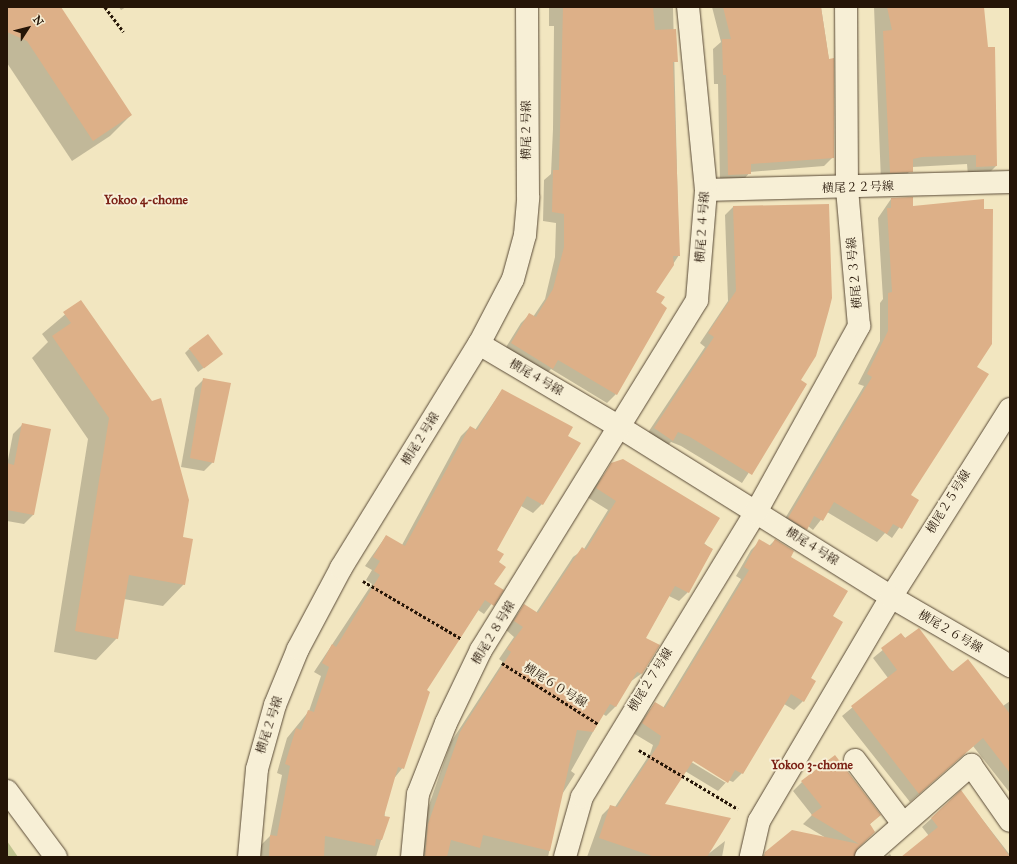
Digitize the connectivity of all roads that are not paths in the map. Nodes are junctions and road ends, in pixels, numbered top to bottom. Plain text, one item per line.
1 (527, 7) edge
2 (688, 7) edge
3 (846, 7) edge
4 (1010, 182) edge
5 (847, 189) junction
6 (706, 190) junction
7 (479, 344) junction
8 (1010, 409) edge
9 (621, 428) junction
10 (756, 512) junction
11 (891, 597) junction
12 (1010, 666) edge
13 (855, 760) dead end
14 (7, 791) edge
15 (1010, 821) edge
16 (903, 824) junction
17 (56, 857) edge
18 (249, 857) edge
19 (412, 857) edge
20 (565, 857) edge
21 (751, 857) edge
22 (866, 857) edge

1 - 7 street, 横尾２号線
2 - 6 street, 横尾２４号線
3 - 5 street, 横尾２３号線
4 - 5 street, 横尾２２号線
5 - 6 street, 横尾２２号線
5 - 10 street, 横尾２３号線
6 - 9 street, 横尾２４号線
7 - 9 street, 横尾４号線
7 - 18 street, 横尾２号線
8 - 11 street, 横尾２５号線
9 - 10 street, 横尾４号線
9 - 19 street, 横尾２８号線
10 - 11 street, 横尾４号線
10 - 20 street, 横尾２７号線
11 - 12 street, 横尾２６号線
11 - 21 street
13 - 16 street
14 - 17 street
15 - 16 street
16 - 22 street

